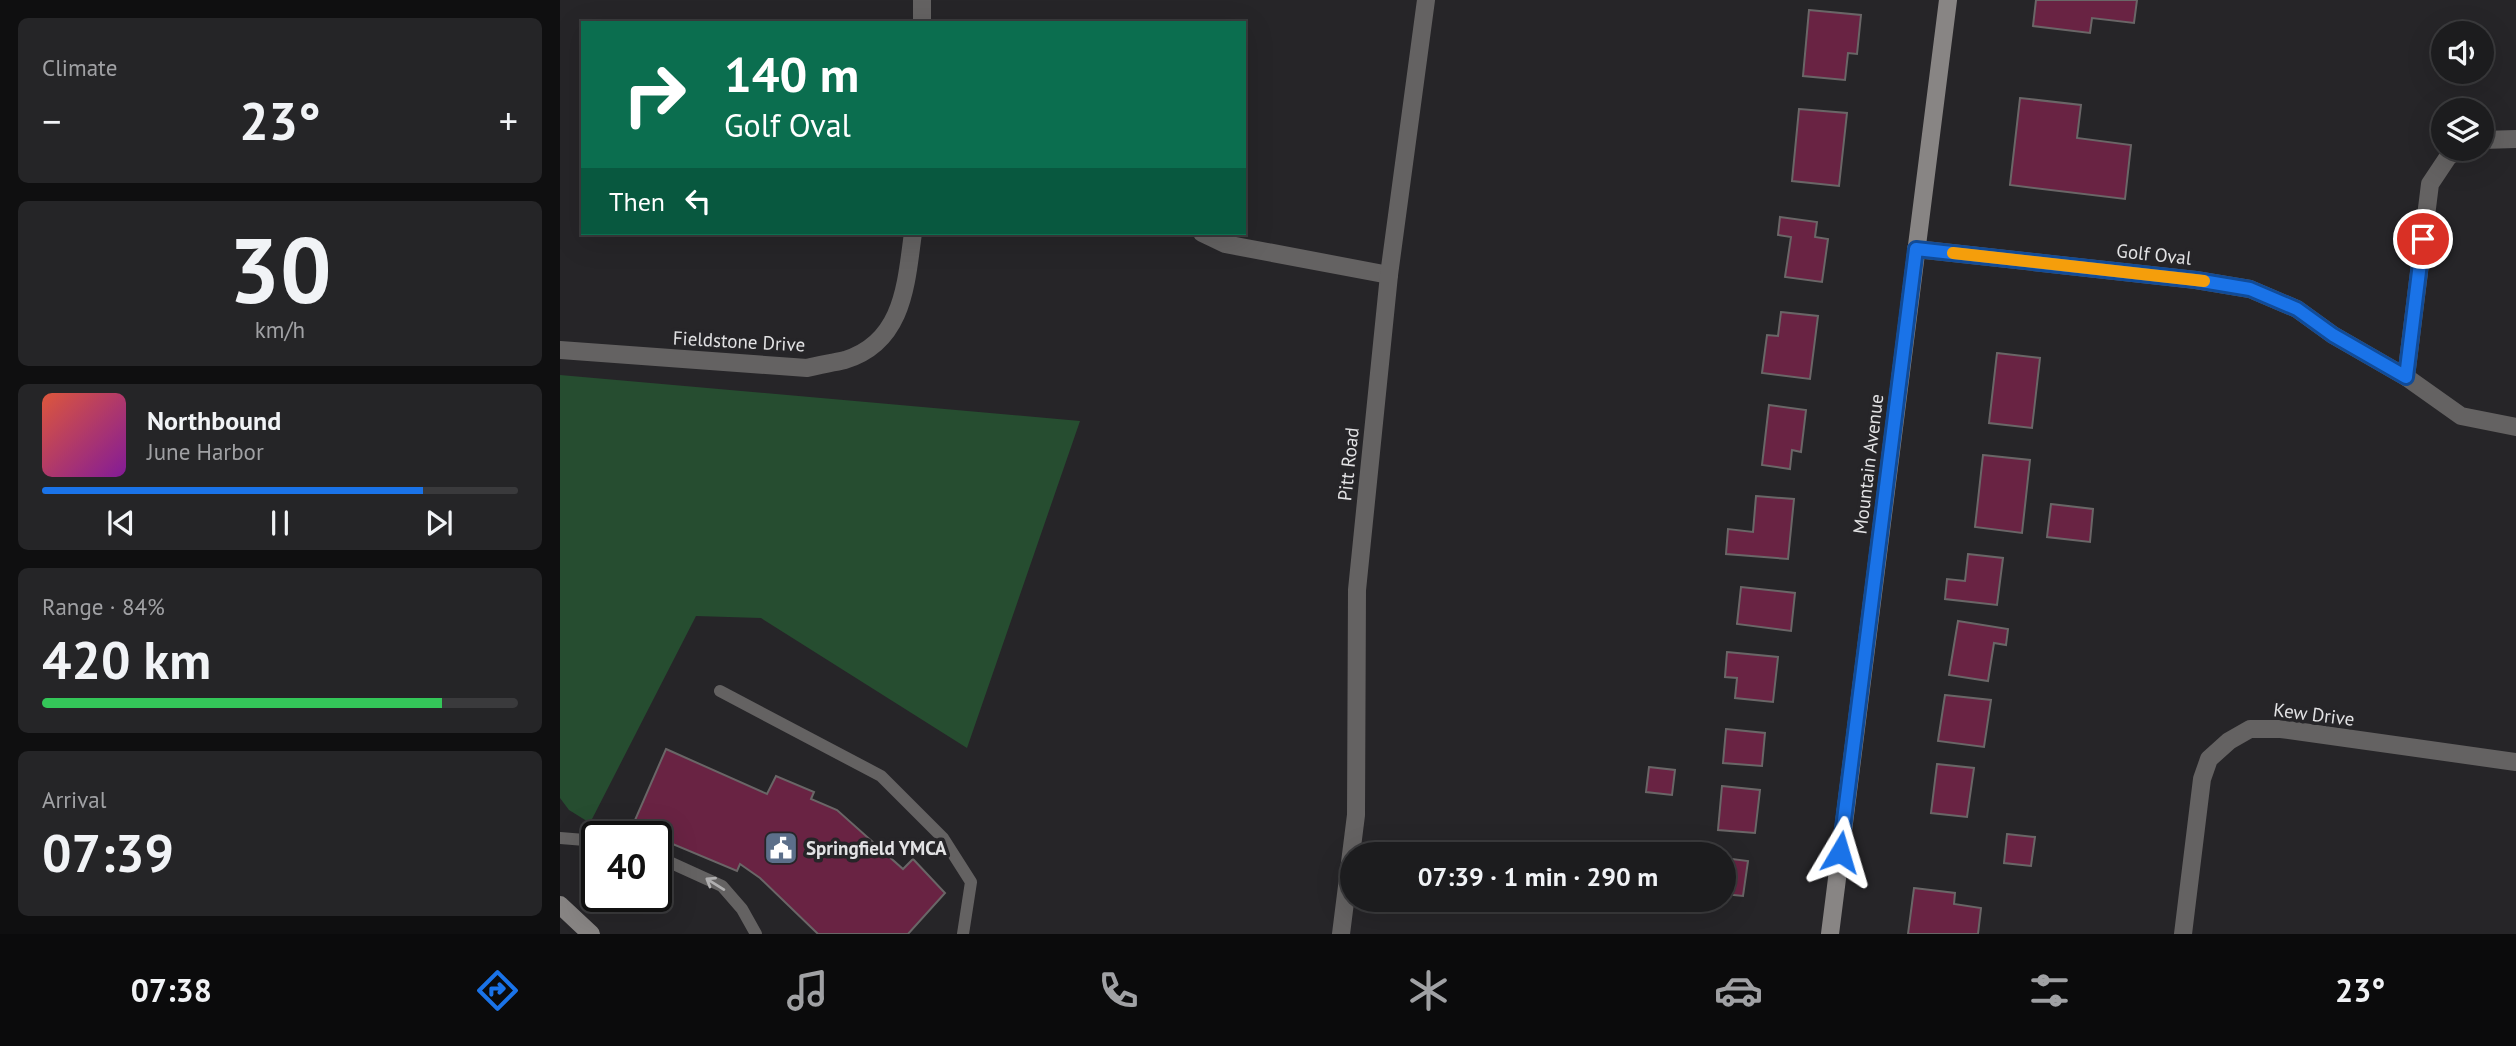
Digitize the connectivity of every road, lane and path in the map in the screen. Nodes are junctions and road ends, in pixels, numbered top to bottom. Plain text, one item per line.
1 (922, 0) edge
2 (1426, 0) edge
3 (1948, 0) edge
4 (922, 21) edge
5 (2516, 139) edge
6 (2494, 140) edge
7 (2445, 161) edge
8 (913, 235) edge
9 (1206, 235) edge
10 (1916, 249) junction
11 (1388, 275) junction
12 (560, 349) edge
13 (2406, 377) junction
14 (2516, 428) edge
15 (720, 691) dead end
16 (2516, 762) edge
17 (560, 838) edge
18 (581, 839) edge
19 (672, 863) edge
20 (560, 905) edge
21 (591, 934) edge
22 (756, 934) edge
23 (962, 934) edge
24 (1341, 934) edge
25 (1829, 934) edge
26 (2183, 934) edge

1 - 4 street
2 - 11 street, Pitt Road
3 - 10 street, Mountain Avenue
5 - 6 street
7 - 13 street
8 - 12 street, Fieldstone Drive
9 - 11 street
10 - 13 street, Golf Oval
10 - 25 street, Mountain Avenue
11 - 24 street, Pitt Road
13 - 14 street, Golf Oval
15 - 23 lane
16 - 26 street, Kew Drive
17 - 18 lane
22 -> 19 lane
20 - 21 street

